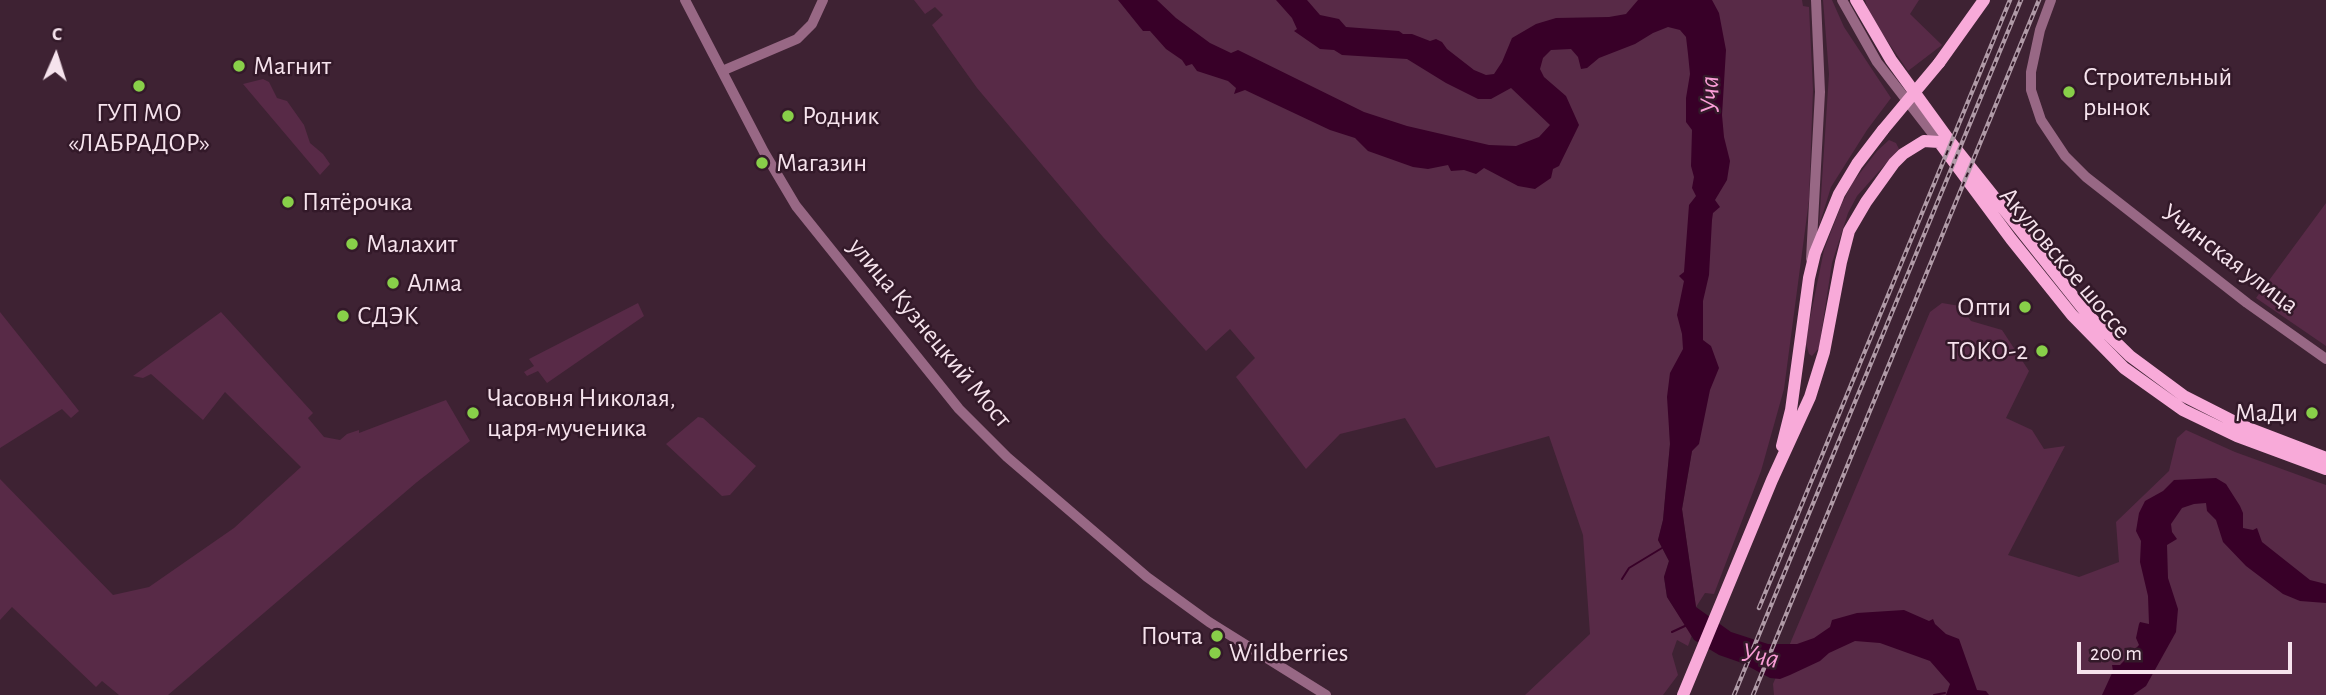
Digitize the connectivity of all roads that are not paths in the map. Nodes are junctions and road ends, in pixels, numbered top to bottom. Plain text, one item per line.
1 (685, 0) edge
2 (823, 0) edge
3 (1816, 0) edge
4 (1843, 0) edge
5 (1856, 0) edge
6 (1984, 0) edge
7 (2050, 0) edge
8 (722, 71) junction
9 (1939, 142) junction
10 (1809, 278) junction
11 (2326, 359) edge
12 (2326, 458) edge
13 (2326, 469) edge
14 (1772, 480) junction
15 (1683, 693) edge
16 (1326, 695) edge

1 - 8 street, улица Кузнецкий Мост
2 - 8 street
3 - 10 street
4 - 9 street, Акуловское шоссе
5 - 12 main road, Акуловское шоссе
6 - 10 main road, bridge
7 - 11 street, Учинская улица
8 - 16 street, улица Кузнецкий Мост
9 - 13 main road, Акуловское шоссе
9 - 14 main road
10 - 14 main road
14 - 15 main road

